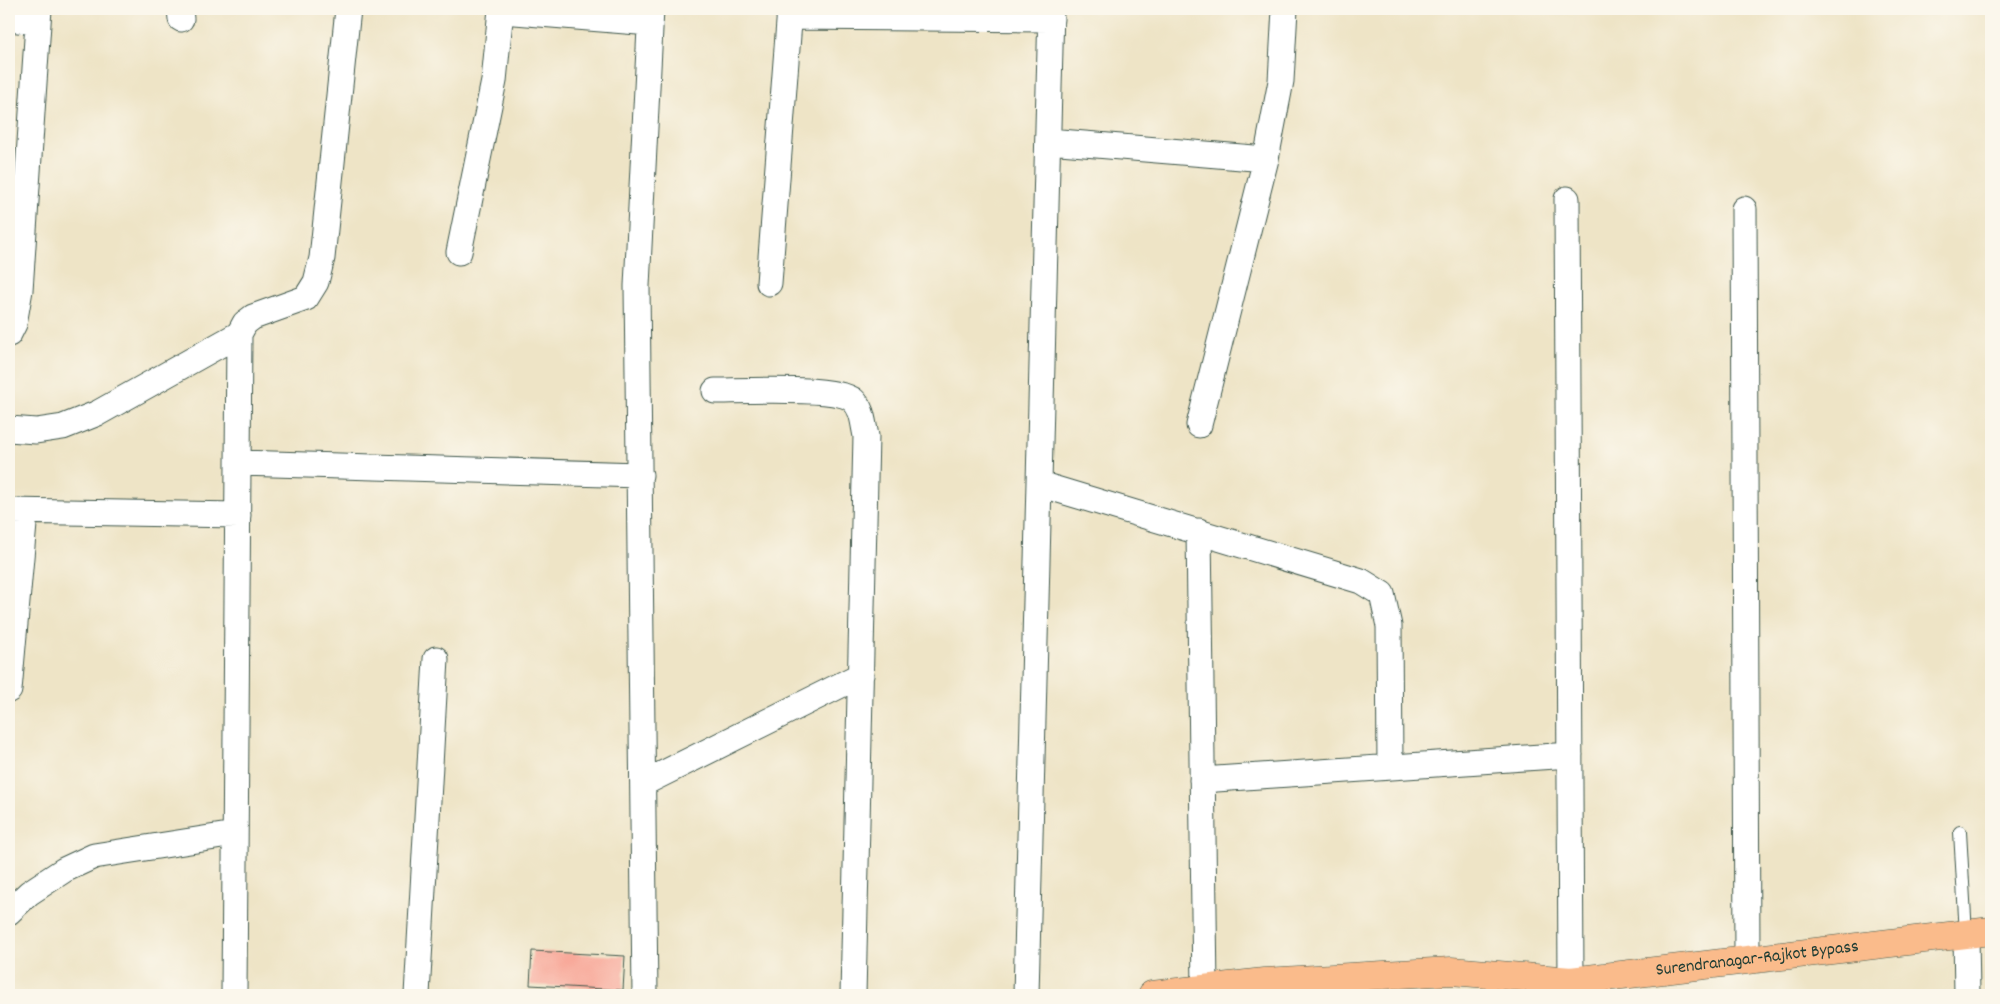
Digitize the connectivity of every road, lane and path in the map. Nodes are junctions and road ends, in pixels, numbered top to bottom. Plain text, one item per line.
1 (348, 9) edge
2 (1285, 9) edge
3 (501, 10) edge
4 (586, 13) edge
5 (789, 13) edge
6 (1051, 14) edge
7 (38, 15) edge
8 (651, 16) edge
9 (9, 19) edge
10 (1048, 141) junction
11 (1266, 159) junction
12 (1567, 199) dead end
13 (1744, 209) dead end
14 (459, 252) dead end
15 (769, 283) dead end
16 (9, 334) edge
17 (240, 334) junction
18 (714, 391) dead end
19 (1199, 425) dead end
20 (9, 429) edge
21 (238, 463) junction
22 (640, 475) junction
23 (1039, 484) junction
24 (17, 512) edge
25 (238, 515) junction
26 (1199, 531) junction
27 (436, 659) dead end
28 (861, 675) junction
29 (9, 690) edge
30 (1570, 755) junction
31 (1390, 767) junction
32 (1202, 780) junction
33 (644, 783) junction
34 (1960, 832) dead end
35 (235, 834) junction
36 (9, 912) edge
37 (1979, 932) edge
38 (1747, 960) junction
39 (1523, 977) junction
40 (1571, 981) junction
41 (1205, 989) junction
42 (234, 995) edge
43 (417, 995) edge
44 (645, 995) edge
45 (853, 995) edge
46 (1026, 995) edge
47 (1152, 995) edge
48 (1488, 995) edge
49 (1967, 995) edge

1 - 17 street
2 - 11 street
3 - 4 street
3 - 14 street
4 - 8 street
5 - 6 street
5 - 15 street
6 - 10 street
7 - 9 street
7 - 16 street
8 - 22 street
10 - 11 street
10 - 23 street
11 - 19 street
12 - 30 street
13 - 38 street
17 - 20 street
17 - 21 street
18 - 28 street
21 - 22 street
21 - 25 street
22 - 33 street
23 - 26 street
23 - 46 street
24 - 25 street
24 - 29 street
25 - 35 street
26 - 31 street
26 - 32 street
27 - 43 street
28 - 33 street
28 - 45 street
30 - 31 street
30 - 40 street
31 - 32 street
32 - 41 street
33 - 44 street
34 - 37 lane
35 - 36 street
35 - 42 street
37 - 38 main road, Surendranagar-Rajkot Bypass
37 - 49 street
38 - 40 main road, Surendranagar-Rajkot Bypass
39 - 40 main road, Surendranagar-Rajkot Bypass
39 - 41 main road, Surendranagar-Rajkot Bypass
39 - 48 main road
41 - 47 main road, Surendranagar-Rajkot Bypass

